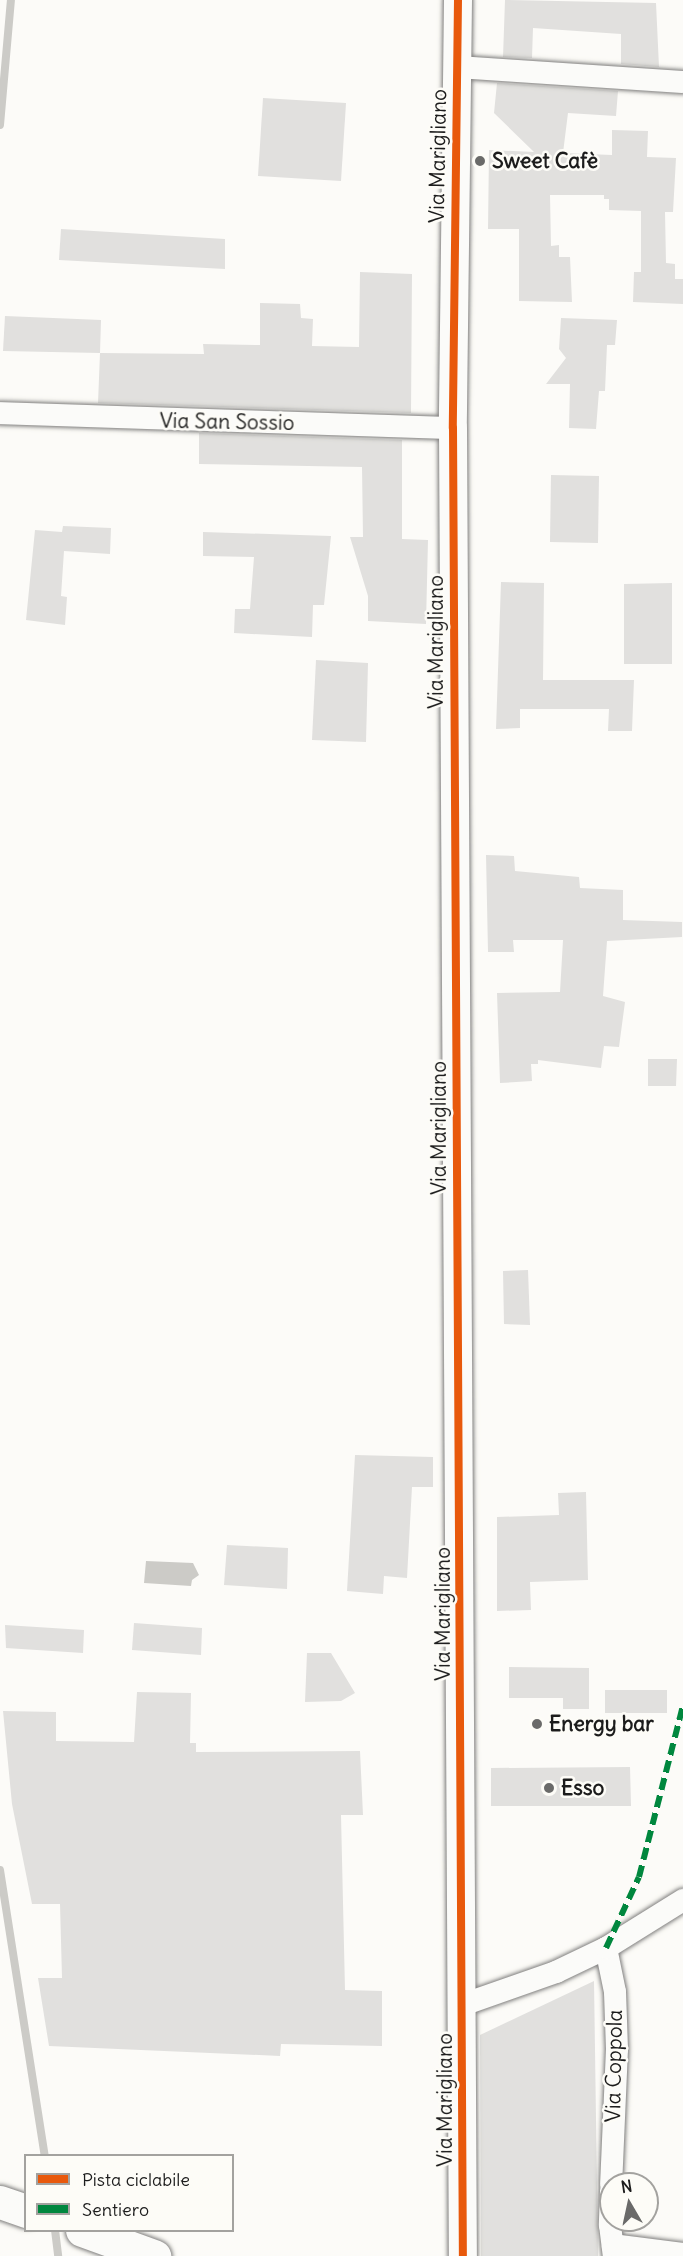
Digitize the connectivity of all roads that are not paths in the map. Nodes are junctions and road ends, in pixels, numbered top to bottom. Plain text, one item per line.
1 (458, 0) edge
2 (457, 67) junction
3 (683, 82) edge
4 (0, 414) edge
5 (453, 428) junction
6 (683, 1900) edge
7 (606, 1948) junction
8 (462, 2005) junction
9 (612, 2172) edge
10 (613, 2232) edge
11 (91, 2234) edge
12 (614, 2250) edge
13 (683, 2254) edge
14 (154, 2256) edge
15 (463, 2256) edge

1 - 2 street, Via Marigliano
2 - 3 street
2 - 5 street, Via Marigliano
4 - 5 street, Via San Sossio
5 - 8 street, Via Marigliano
6 - 7 street
7 - 8 street
7 - 9 street, Via Coppola
8 - 15 street, Via Marigliano
10 - 12 street
11 - 14 highway
12 - 13 street

